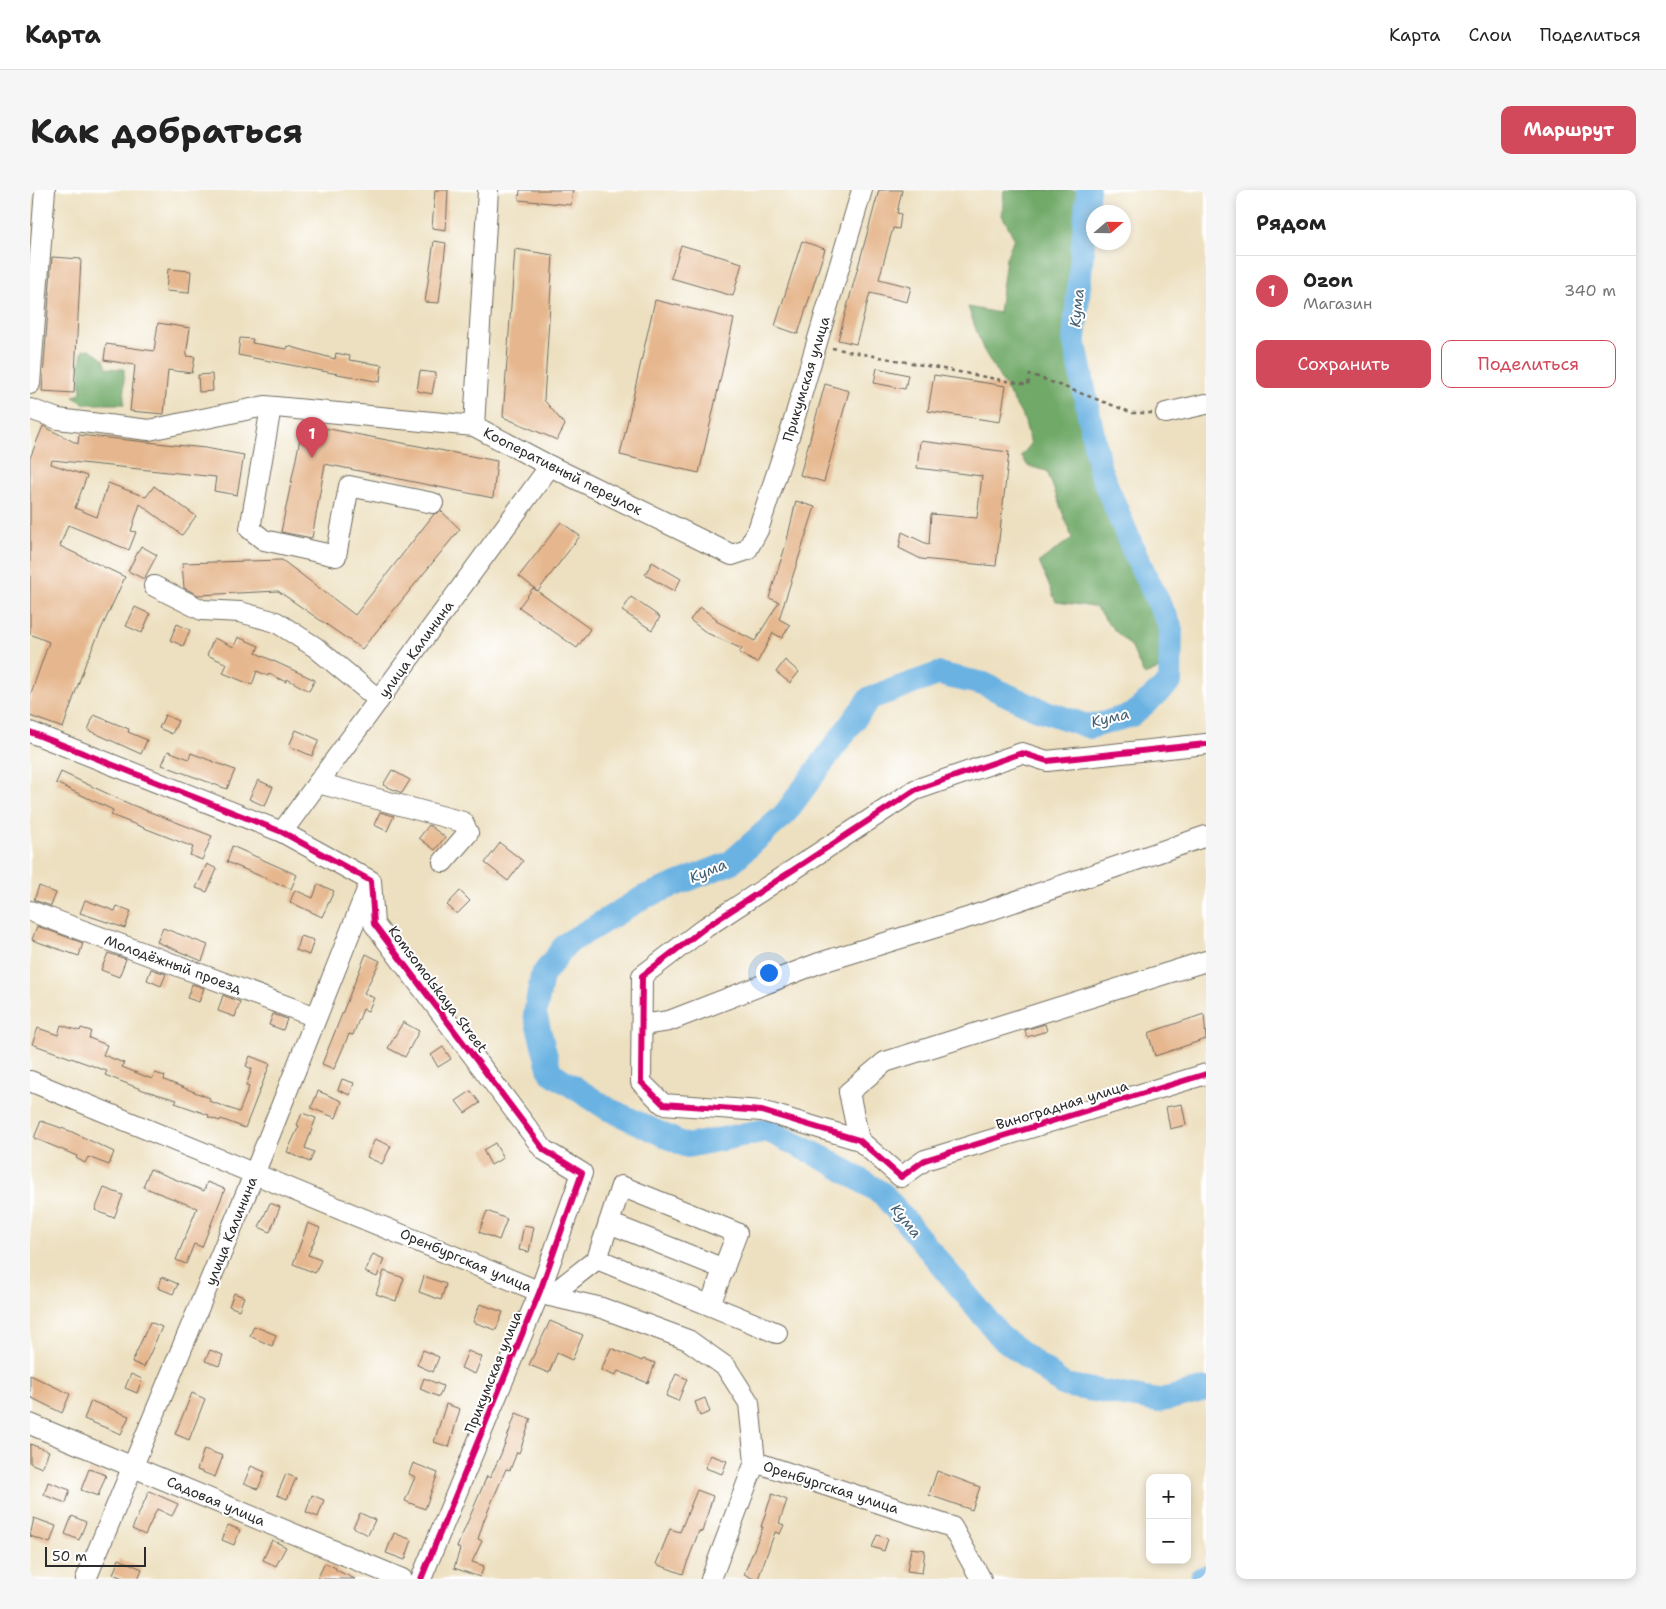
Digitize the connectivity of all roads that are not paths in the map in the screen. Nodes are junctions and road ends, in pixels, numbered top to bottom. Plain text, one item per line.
1 (45, 190) edge
2 (488, 190) edge
3 (862, 190) edge
4 (30, 384) edge
5 (1206, 404) edge
6 (271, 407) junction
7 (30, 409) edge
8 (1166, 413) dead end
9 (474, 426) junction
10 (550, 466) junction
11 (433, 502) dead end
12 (732, 555) joint
13 (154, 586) dead end
14 (379, 700) junction
15 (30, 732) edge
16 (1206, 744) edge
17 (318, 783) junction
18 (282, 832) junction
19 (1206, 836) edge
20 (443, 862) dead end
21 (371, 880) junction
22 (30, 911) edge
23 (1206, 960) edge
24 (316, 1017) junction
25 (642, 1025) junction
26 (1206, 1074) edge
27 (30, 1081) edge
28 (859, 1140) junction
29 (255, 1172) junction
30 (582, 1173) joint
31 (609, 1223) junction
32 (597, 1259) junction
33 (724, 1269) junction
34 (545, 1294) junction
35 (710, 1305) junction
36 (777, 1333) dead end
37 (30, 1424) edge
38 (756, 1462) junction
39 (134, 1466) junction
40 (86, 1579) edge
41 (402, 1579) edge
42 (421, 1579) edge
43 (711, 1579) edge
44 (981, 1579) edge

1 - 4 street
2 - 9 street
3 - 12 street, Прикумская улица
5 - 8 street
6 - 7 street, Кооперативный переулок
6 - 9 street, Кооперативный переулок
6 - 11 street
9 - 10 street, Кооперативный переулок
10 - 12 street, Кооперативный переулок
10 - 14 street, улица Калинина
13 - 14 street
14 - 17 street, улица Калинина
15 - 18 street
16 - 25 street
17 - 18 street, улица Калинина
17 - 20 street
18 - 21 street
19 - 25 street
21 - 24 street, улица Калинина
21 - 30 street, Komsomolskaya Street
22 - 24 street, Молодёжный проезд
23 - 28 street
24 - 29 street, улица Калинина
25 - 28 street
26 - 28 street, Виноградная улица
27 - 29 street, Оренбургская улица
29 - 34 street, Оренбургская улица
29 - 39 street, улица Калинина
30 - 34 street, Прикумская улица
31 - 32 street
31 - 33 street
31 - 33 street
32 - 34 street
32 - 35 street
33 - 35 street
34 - 38 street, Оренбургская улица
34 - 42 street, Прикумская улица
35 - 36 street
37 - 39 street, Садовая улица
38 - 43 street
38 - 44 street, Оренбургская улица
39 - 40 street, улица Калинина
39 - 41 street, Садовая улица

